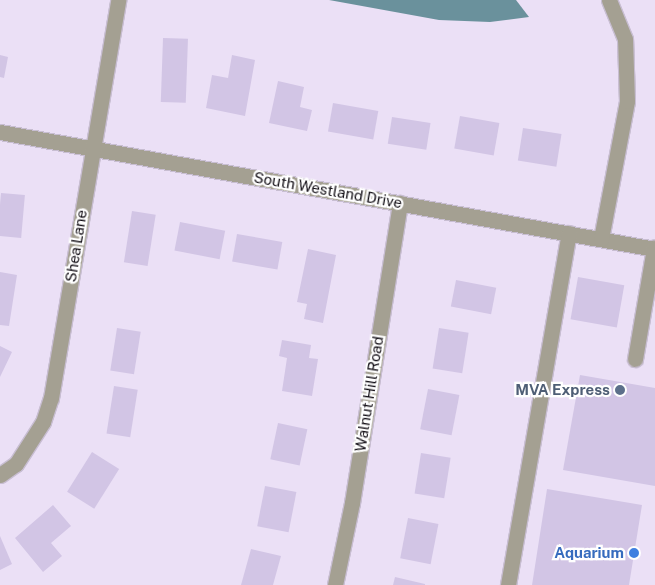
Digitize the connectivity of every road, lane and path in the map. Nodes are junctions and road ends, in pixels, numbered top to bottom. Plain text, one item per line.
1 (118, 0) edge
2 (609, 0) edge
3 (0, 132) edge
4 (93, 148) junction
5 (400, 203) junction
6 (569, 233) junction
7 (601, 239) junction
8 (654, 248) edge
9 (635, 360) dead end
10 (0, 475) edge
11 (335, 585) edge
12 (508, 585) edge

1 - 4 street, Shea Lane
2 - 7 street
3 - 4 street, South Westland Drive
4 - 5 street, South Westland Drive
4 - 10 street, Shea Lane
5 - 6 street, South Westland Drive
5 - 11 street, Walnut Hill Road
6 - 7 street, South Westland Drive
6 - 12 street
7 - 8 street, South Westland Drive
8 - 9 street

